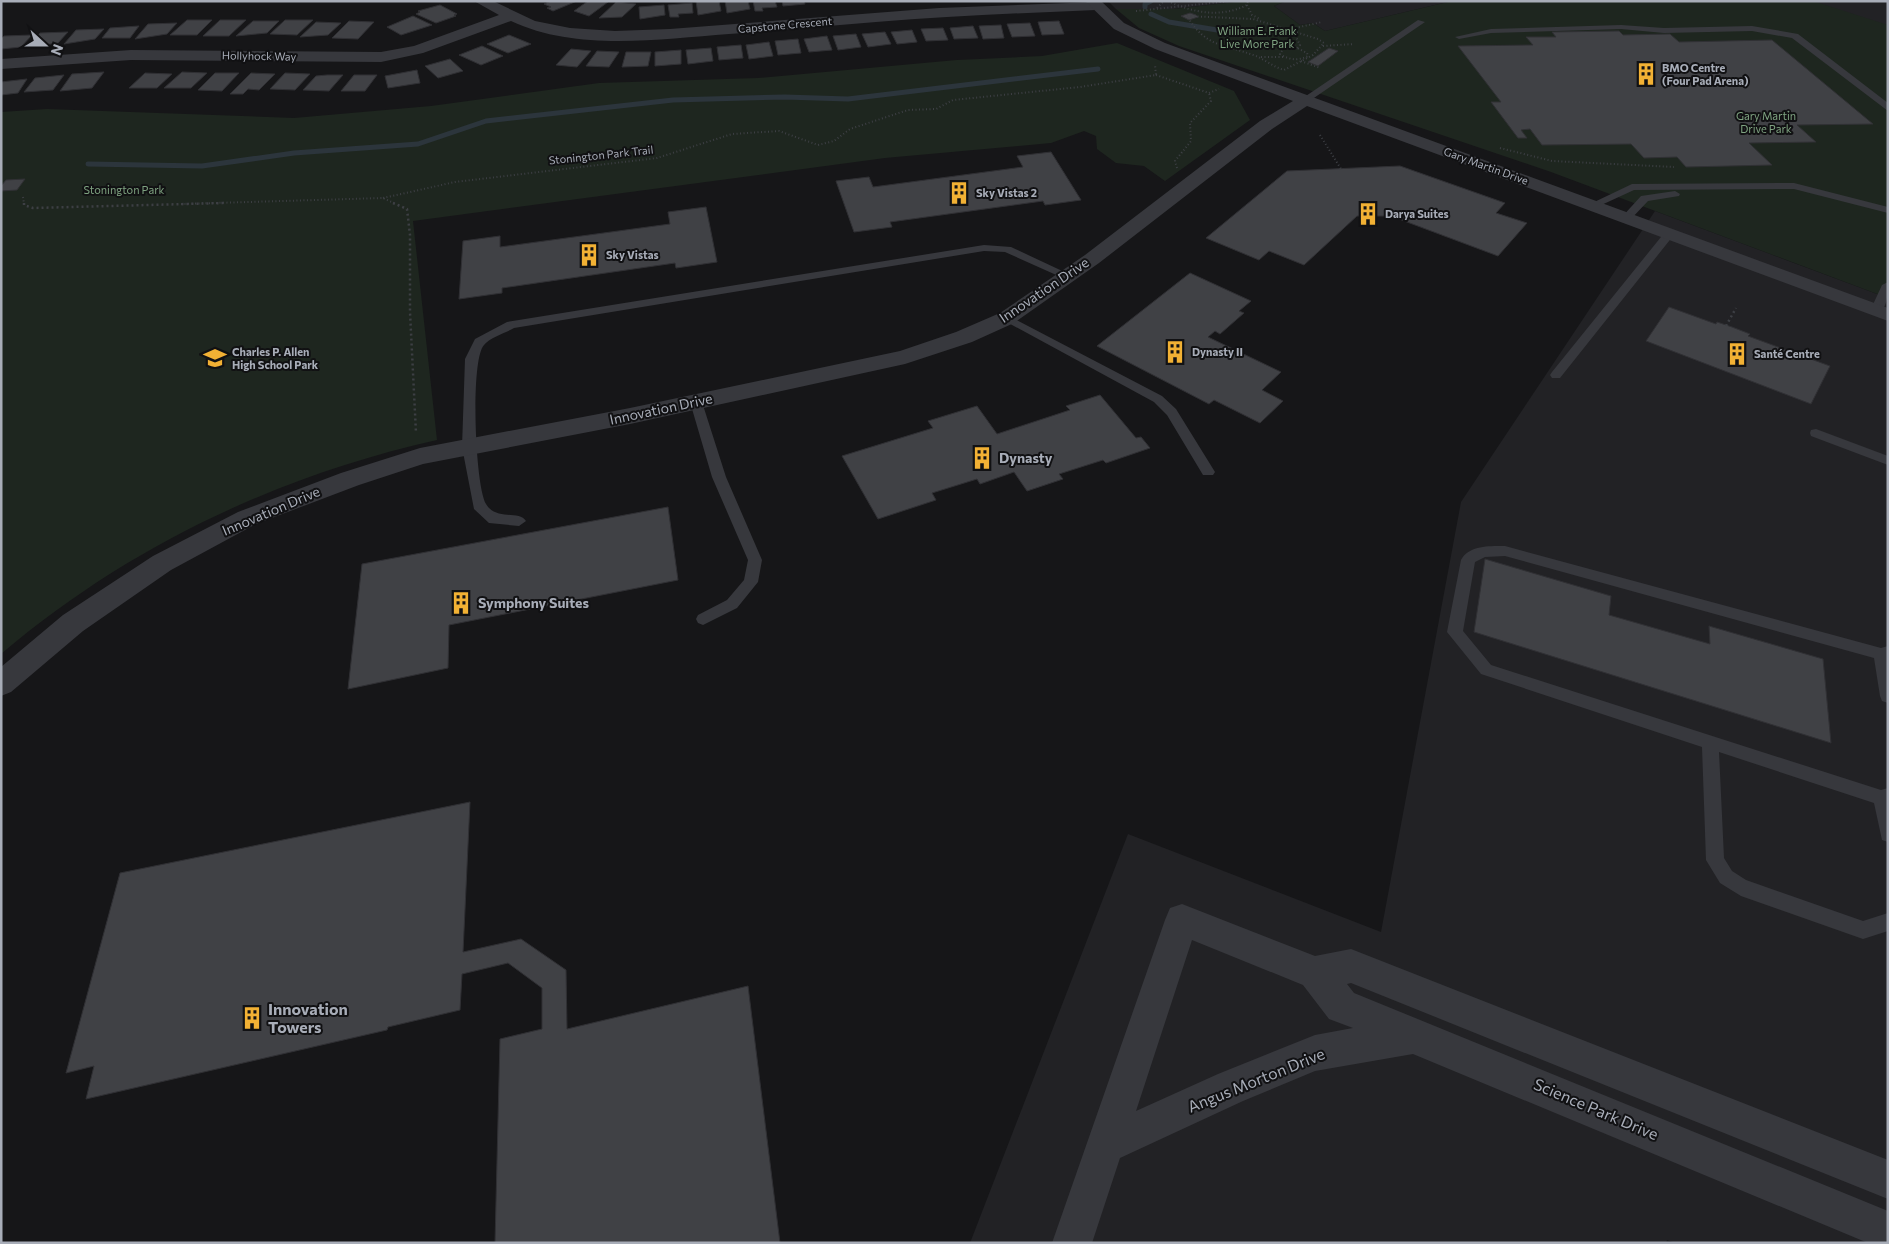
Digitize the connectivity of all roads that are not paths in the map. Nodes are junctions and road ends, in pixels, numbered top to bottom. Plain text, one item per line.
1 (481, 1) edge
2 (1094, 4) edge
3 (511, 16) junction
4 (1421, 22) dead end
5 (1459, 38) dead end
6 (1, 64) edge
7 (1305, 100) junction
8 (1888, 108) edge
9 (1303, 123) dead end
10 (1266, 125) junction
11 (1373, 125) junction
12 (1321, 129) road end
13 (1736, 186) junction
14 (1592, 205) junction
15 (1888, 210) edge
16 (1626, 218) junction
17 (1669, 234) junction
18 (1067, 276) junction
19 (1888, 285) edge
20 (1882, 313) edge
21 (1007, 318) junction
22 (1556, 375) dead end
23 (696, 402) junction
24 (1816, 433) dead end
25 (469, 447) junction
26 (1888, 461) edge
27 (1208, 472) dead end
28 (518, 521) dead end
29 (703, 619) dead end
30 (1884, 653) edge
31 (1, 684) edge
32 (1888, 696) edge
33 (1710, 742) junction
34 (1885, 796) edge
35 (1888, 834) edge
36 (1888, 922) edge
37 (1315, 973) junction
38 (1412, 1036) junction
39 (1105, 1145) junction
40 (1888, 1180) edge
41 (1888, 1231) edge
42 (1072, 1243) edge

1 - 3 street, Capstone Crescent
2 - 3 street, Capstone Crescent
2 - 7 street, Gary Martin Drive
3 - 6 street, Hollyhock Way
4 - 7 lane
5 - 8 lane
7 - 10 street, Innovation Drive
7 - 11 street, Gary Martin Drive
9 - 10 street
10 - 18 street, Innovation Drive
11 - 12 street
11 - 14 street, Gary Martin Drive
13 - 14 lane
13 - 15 lane
13 - 16 lane
14 - 16 street, Gary Martin Drive
16 - 17 street, Gary Martin Drive
17 - 20 street, Gary Martin Drive
17 - 22 lane
18 - 21 street, Innovation Drive
18 - 25 lane
19 - 20 lane
21 - 23 street, Innovation Drive
21 - 27 lane
23 - 25 street, Innovation Drive
23 - 29 lane
24 - 26 lane
25 - 28 lane
25 - 31 street, Innovation Drive
30 - 32 lane
30 - 33 lane
33 - 34 lane
33 - 36 lane
34 - 35 lane
37 - 38 street, Science Park Drive
37 - 39 street, Science Park Drive
37 - 40 street
38 - 39 street, Angus Morton Drive
38 - 41 street, Science Park Drive
39 - 42 street

